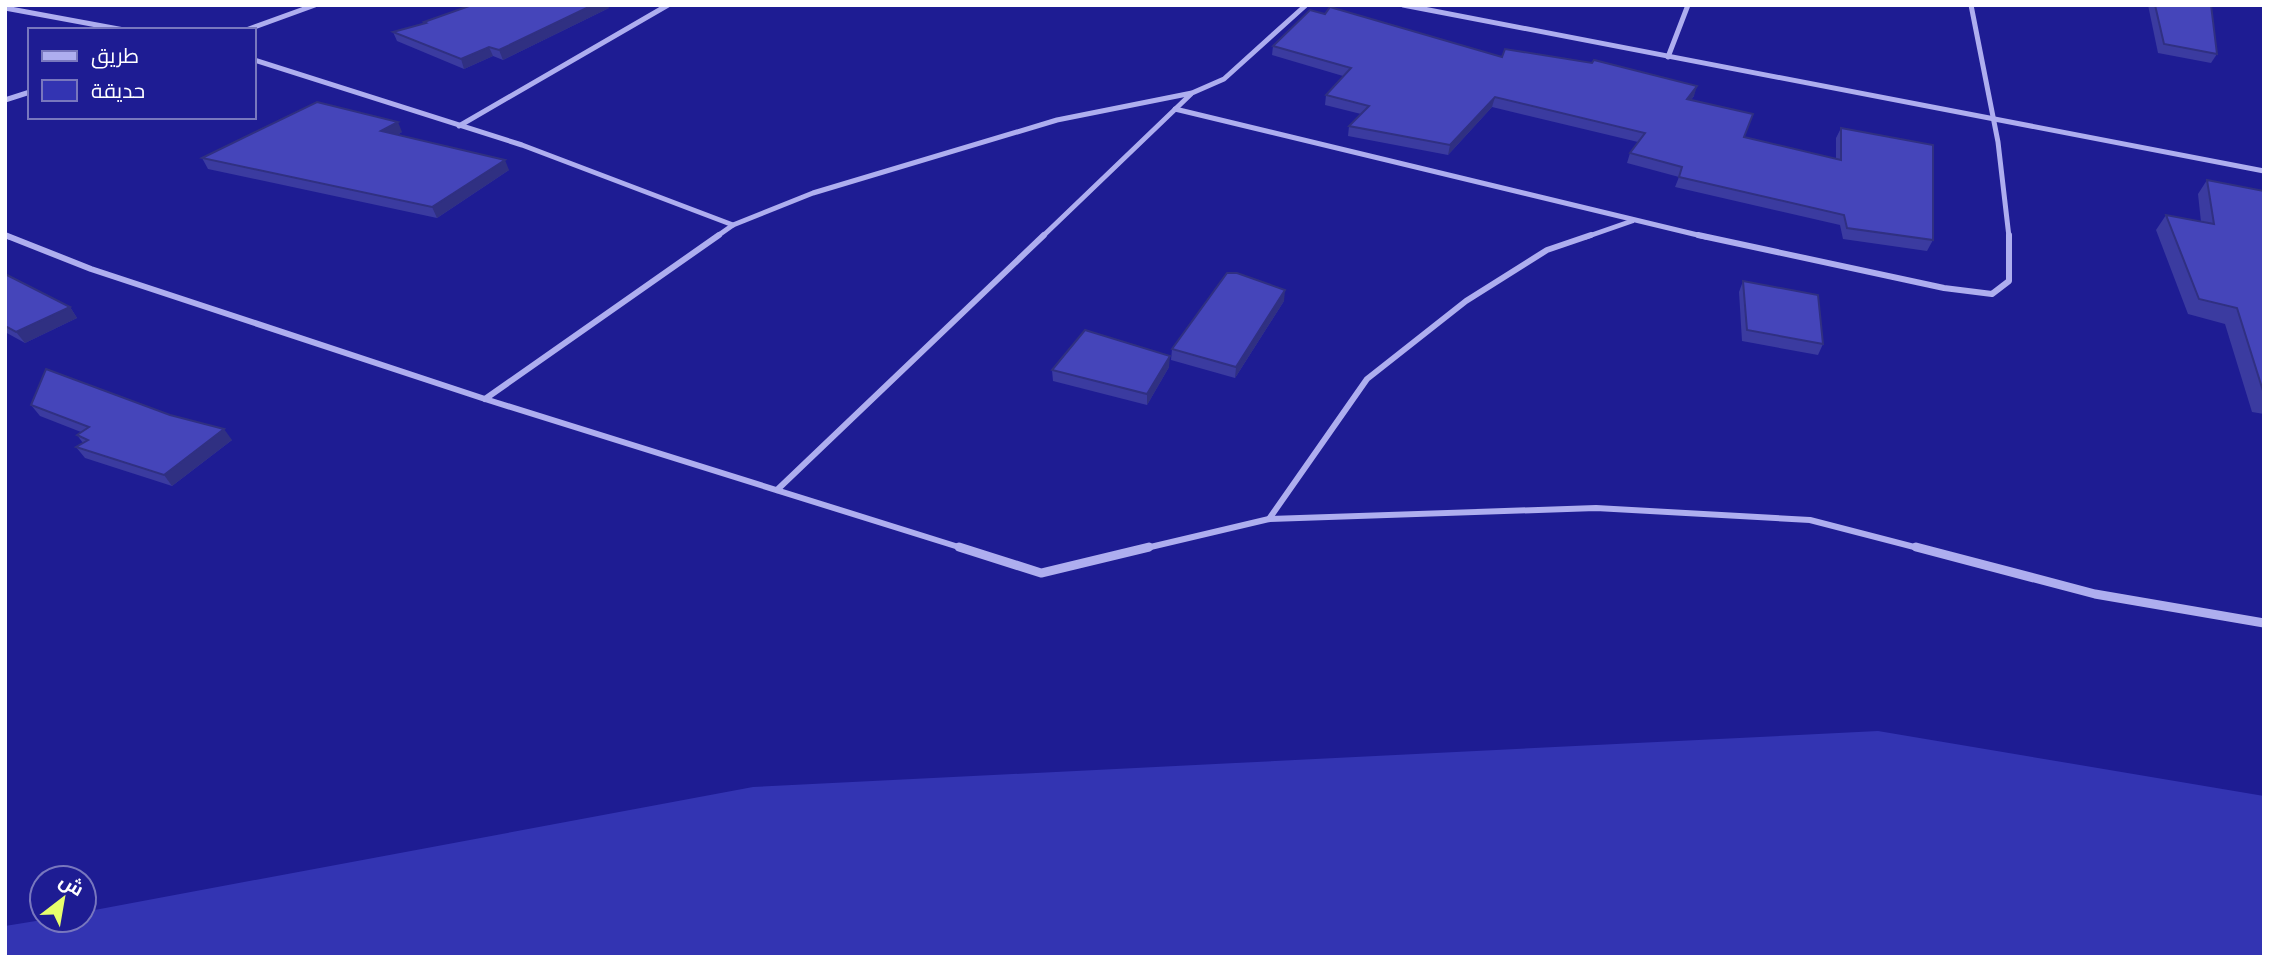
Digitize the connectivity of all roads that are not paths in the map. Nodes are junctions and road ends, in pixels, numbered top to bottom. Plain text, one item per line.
1 (315, 5) edge
2 (668, 5) edge
3 (1306, 5) edge
4 (1403, 5) edge
5 (1688, 5) edge
6 (1970, 5) edge
7 (5, 8) edge
8 (113, 28) edge
9 (252, 28) edge
10 (1668, 57) junction
11 (256, 61) edge
12 (28, 93) edge
13 (1192, 93) junction
14 (5, 100) edge
15 (1175, 109) junction
16 (1994, 120) junction
17 (459, 126) junction
18 (2264, 171) edge
19 (1633, 221) junction
20 (733, 225) junction
21 (5, 235) edge
22 (485, 399) junction
23 (777, 490) junction
24 (1269, 519) junction
25 (2264, 623) edge

1 - 9 street
2 - 17 street
3 - 13 street
4 - 10 street
5 - 10 street
6 - 16 street
7 - 8 street
10 - 16 street
11 - 17 street
12 - 14 street
13 - 15 street
13 - 20 street
15 - 19 street
15 - 23 street
16 - 18 street
16 - 19 street
17 - 20 street
19 - 24 street
20 - 22 street
21 - 22 street
22 - 23 street
23 - 24 street
24 - 25 street

